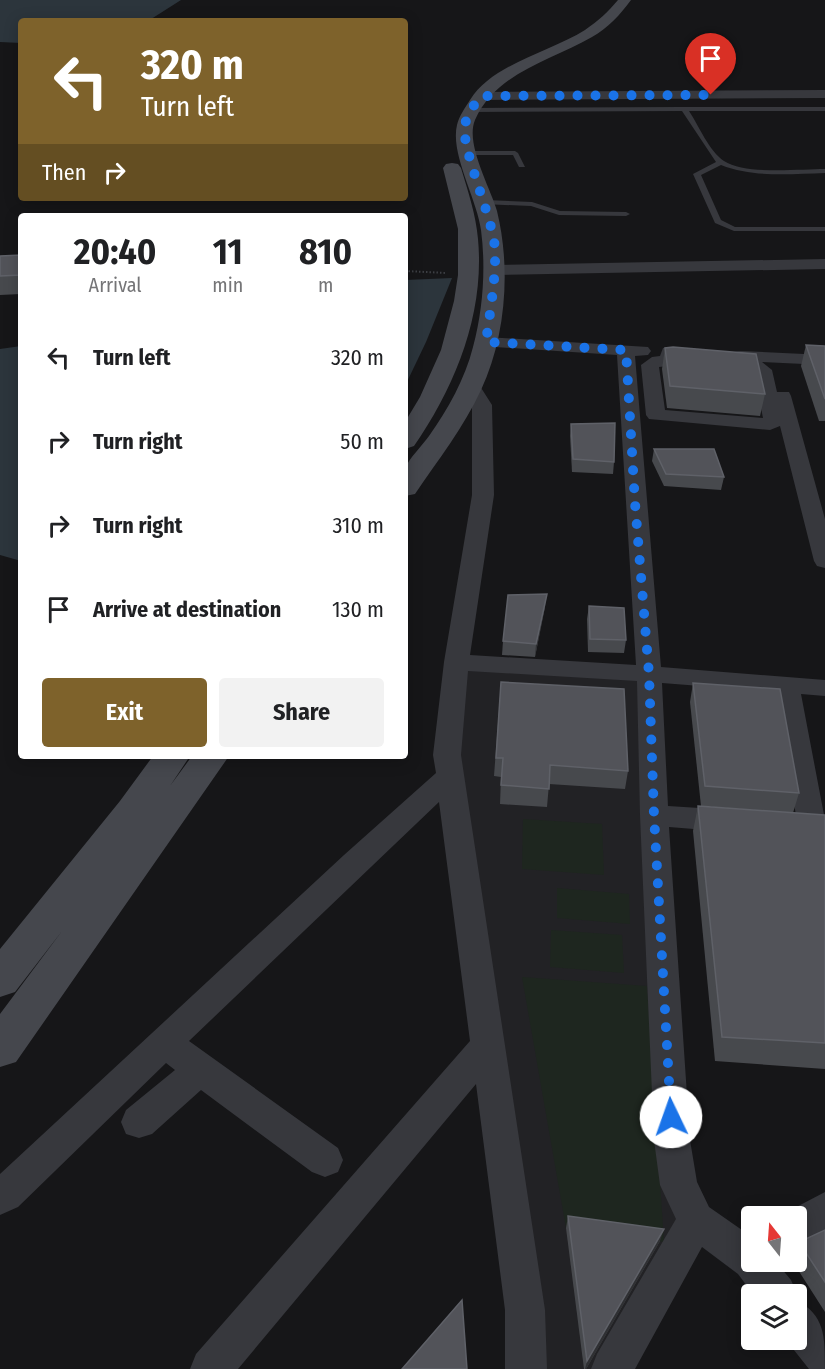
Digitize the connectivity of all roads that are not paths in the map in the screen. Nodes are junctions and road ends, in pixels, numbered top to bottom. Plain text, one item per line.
1 (608, 0) edge
2 (625, 0) edge
3 (825, 94) edge
4 (464, 105) junction
5 (684, 109) junction
6 (825, 109) edge
7 (447, 151) dead end
8 (482, 155) junction
9 (720, 163) junction
10 (522, 165) dead end
11 (825, 171) edge
12 (485, 202) junction
13 (626, 214) dead end
14 (825, 229) edge
15 (825, 264) edge
16 (494, 270) junction
17 (486, 342) junction
18 (626, 350) junction
19 (669, 356) junction
20 (690, 358) edge
21 (772, 358) junction
22 (711, 359) edge
23 (731, 360) junction
24 (825, 360) edge
25 (441, 384) junction
26 (471, 387) junction
27 (408, 436) edge
28 (408, 484) edge
29 (825, 561) edge
30 (456, 662) junction
31 (649, 674) junction
32 (786, 685) junction
33 (825, 688) edge
34 (170, 759) edge
35 (209, 759) edge
36 (450, 776) junction
37 (654, 815) junction
38 (755, 823) edge
39 (809, 827) edge
40 (0, 980) edge
41 (165, 1043) junction
42 (486, 1047) junction
43 (0, 1048) edge
44 (204, 1072) junction
45 (125, 1081) junction
46 (325, 1160) dead end
47 (0, 1197) edge
48 (825, 1209) edge
49 (696, 1220) junction
50 (807, 1220) edge
51 (741, 1252) edge
52 (807, 1334) edge
53 (825, 1357) edge
54 (211, 1369) edge
55 (526, 1369) edge
56 (612, 1369) edge

1 - 4 street
2 - 4 street
3 - 4 street
4 - 5 lane
4 - 8 street
5 - 6 lane
5 - 9 lane
7 - 25 street
8 - 10 lane
8 - 12 street
9 - 11 lane
9 - 14 lane
12 - 13 lane
12 - 16 street
15 - 16 street
16 - 17 street
17 - 18 street
17 - 26 street
18 - 19 street
18 - 31 street
19 - 20 street
19 - 23 street
21 - 23 street
21 - 24 street
21 - 29 street
22 - 23 street
25 - 26 street
25 - 27 street
26 - 28 street
26 - 30 street
30 - 31 street
30 - 36 street
31 - 32 street
31 - 37 street
32 - 33 street
32 - 39 street
34 - 40 street
35 - 43 street
36 - 41 street
36 - 42 street
37 - 38 street
37 - 49 street
41 - 44 street
41 - 45 street
42 - 54 street
42 - 55 street
44 - 45 street
44 - 46 street
45 - 47 street
48 - 50 street
49 - 51 street
49 - 56 street
52 - 53 street

